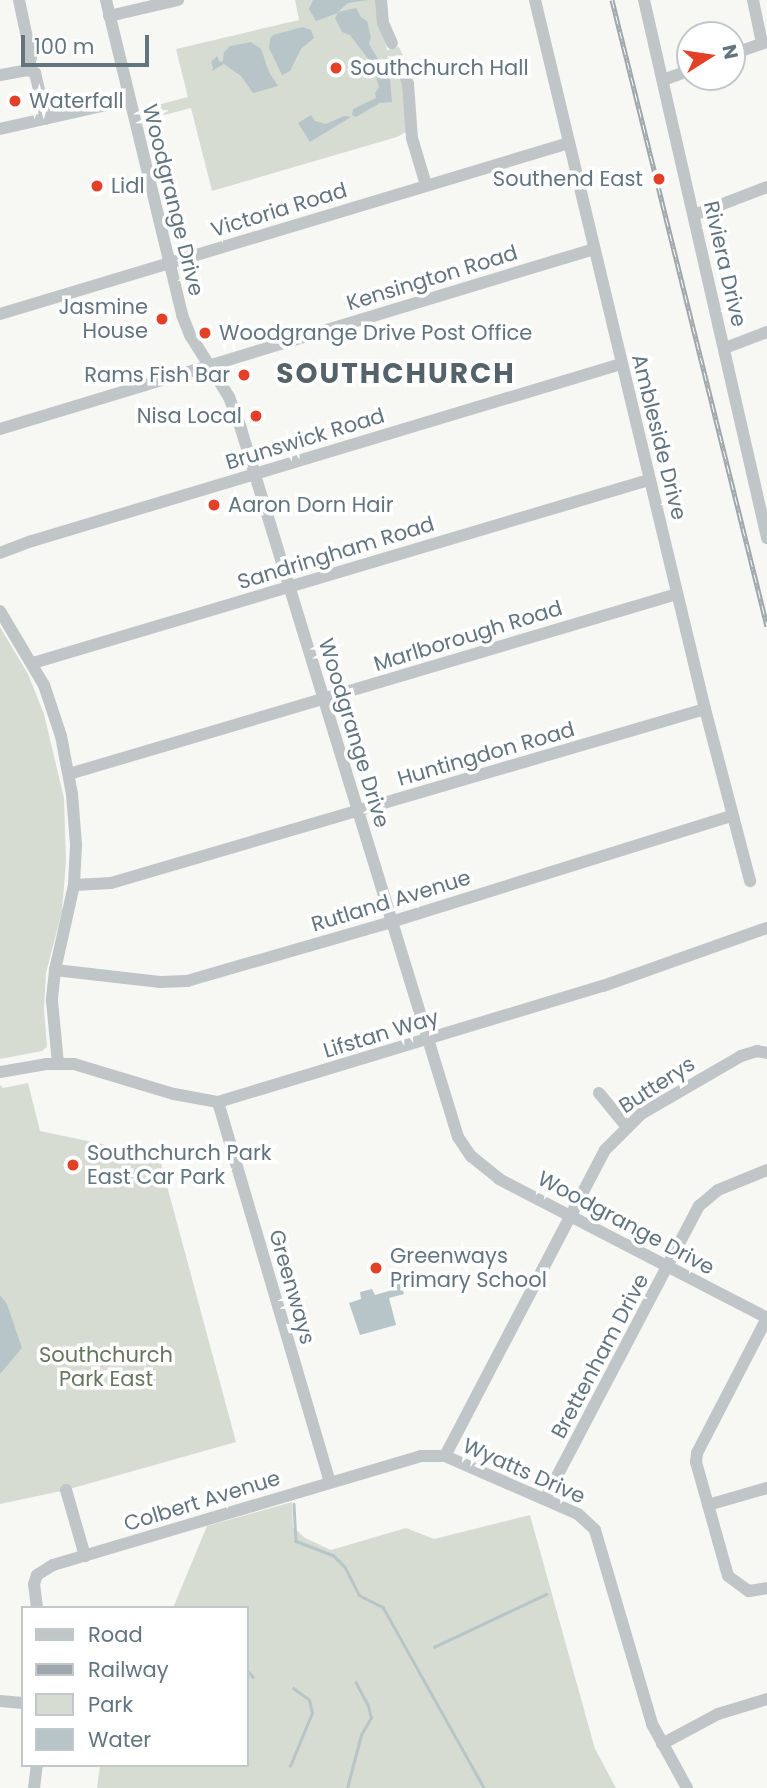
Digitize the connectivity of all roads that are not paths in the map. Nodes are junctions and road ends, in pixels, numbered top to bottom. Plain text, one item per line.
1 (19, 0) edge
2 (106, 0) edge
3 (178, 0) edge
4 (381, 0) edge
5 (535, 0) edge
6 (644, 0) edge
7 (753, 0) edge
8 (109, 16) junction
9 (765, 42) edge
10 (392, 43) dead end
11 (746, 49) edge
12 (28, 70) junction
13 (404, 72) dead end
14 (0, 75) edge
15 (676, 75) edge
16 (663, 80) junction
17 (129, 100) junction
18 (46, 119) junction
19 (0, 129) edge
20 (569, 143) junction
21 (426, 185) junction
22 (767, 187) edge
23 (694, 215) junction
24 (594, 249) junction
25 (169, 263) junction
26 (0, 314) edge
27 (767, 332) edge
28 (725, 348) junction
29 (621, 364) junction
30 (210, 366) junction
31 (0, 429) edge
32 (255, 474) junction
33 (761, 478) edge
34 (649, 480) junction
35 (767, 538) edge
36 (0, 554) edge
37 (289, 587) junction
38 (677, 594) junction
39 (0, 611) edge
40 (33, 663) junction
41 (323, 699) junction
42 (705, 709) junction
43 (69, 774) junction
44 (358, 811) junction
45 (732, 816) junction
46 (750, 881) dead end
47 (74, 886) junction
48 (391, 922) junction
49 (767, 928) edge
50 (55, 970) junction
51 (428, 1040) junction
52 (766, 1050) edge
53 (58, 1063) junction
54 (0, 1072) edge
55 (599, 1093) dead end
56 (218, 1102) junction
57 (626, 1126) junction
58 (767, 1170) edge
59 (570, 1216) junction
60 (668, 1267) junction
61 (767, 1318) edge
62 (445, 1456) junction
63 (330, 1482) junction
64 (767, 1488) edge
65 (66, 1490) dead end
66 (545, 1499) junction
67 (708, 1505) junction
68 (85, 1556) junction
69 (767, 1588) edge
70 (37, 1606) edge
71 (767, 1699) edge
72 (0, 1701) edge
73 (21, 1703) edge
74 (662, 1744) junction
75 (37, 1767) edge
76 (34, 1788) edge
77 (687, 1788) edge

1 - 12 street
2 - 8 street, Woodgrange Drive
3 - 8 street
4 - 10 street
5 - 20 street, Ambleside Drive
6 - 16 street, Riviera Drive
7 - 9 street
8 - 17 street, Woodgrange Drive
9 - 11 street
12 - 14 street
12 - 18 street
13 - 21 street
15 - 16 street
16 - 23 street, Riviera Drive
17 - 18 street
17 - 25 street, Woodgrange Drive
18 - 19 street
20 - 21 street, Victoria Road
20 - 24 street, Ambleside Drive
21 - 25 street, Victoria Road
22 - 23 street
23 - 28 street, Riviera Drive
24 - 29 street, Ambleside Drive
24 - 30 street, Kensington Road
25 - 26 street, Victoria Road
25 - 30 street, Woodgrange Drive
27 - 28 street
28 - 33 street, Riviera Drive
29 - 32 street, Brunswick Road
29 - 34 street, Ambleside Drive
30 - 31 street, Kensington Road
30 - 32 street, Woodgrange Drive
32 - 36 street, Brunswick Road
32 - 37 street, Woodgrange Drive
33 - 35 street, Riviera Drive
34 - 37 street, Sandringham Road
34 - 38 street, Ambleside Drive
37 - 40 street, Sandringham Road
37 - 41 street, Woodgrange Drive
38 - 41 street, Marlborough Road
38 - 42 street, Ambleside Drive
39 - 40 street
40 - 43 street
41 - 43 street, Marlborough Road
41 - 44 street, Woodgrange Drive
42 - 44 street, Huntingdon Road
42 - 45 street, Ambleside Drive
43 - 47 street
44 - 47 street, Huntingdon Road
44 - 48 street, Woodgrange Drive
45 - 46 street, Ambleside Drive
45 - 48 street, Rutland Avenue
47 - 50 street
48 - 50 street, Rutland Avenue
48 - 51 street, Woodgrange Drive
49 - 51 street, Lifstan Way
50 - 53 street
51 - 56 street, Lifstan Way
51 - 59 street, Woodgrange Drive
52 - 57 street, Butterys
53 - 54 street, Lifstan Way
53 - 56 street, Lifstan Way
55 - 57 street
56 - 63 street, Greenways
57 - 59 street, Butterys
58 - 60 street
59 - 60 street, Woodgrange Drive
59 - 62 street, Butterys
60 - 61 street, Woodgrange Drive
60 - 66 street, Brettenham Drive
61 - 67 street
62 - 63 street, Wyatts Drive
62 - 66 street, Wyatts Drive
63 - 68 street, Colbert Avenue
64 - 67 street
65 - 68 street
66 - 74 street, Wyatts Drive
67 - 69 street
68 - 70 street, Colbert Avenue
71 - 74 street
72 - 73 street
74 - 77 street, Wyatts Drive
75 - 76 street

